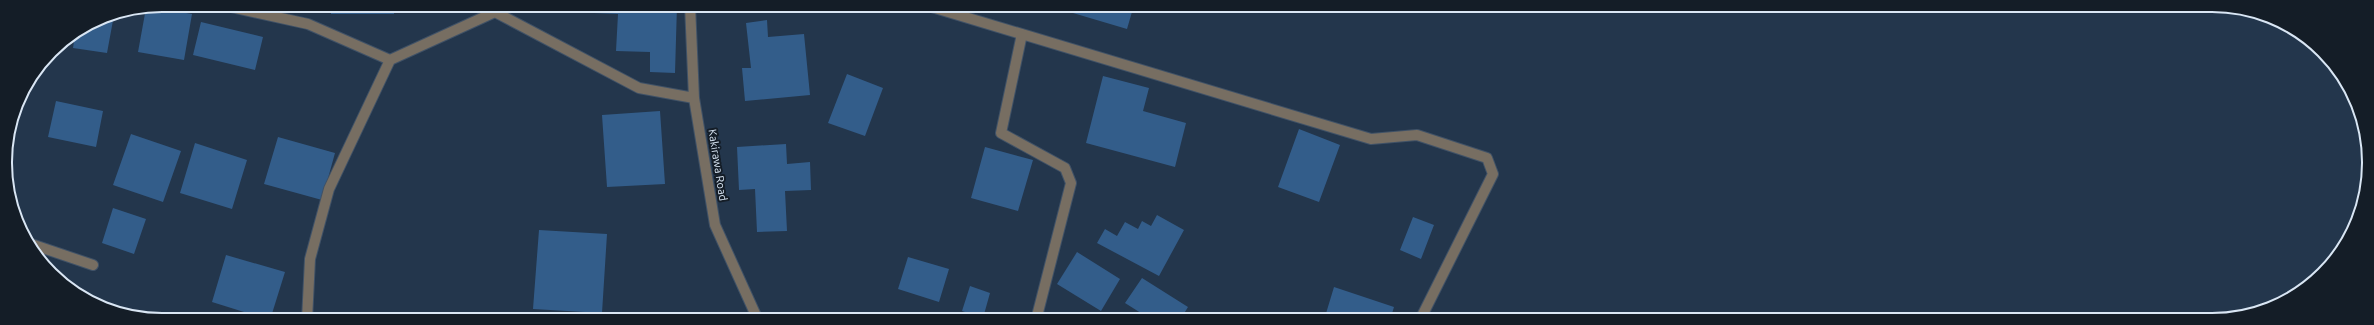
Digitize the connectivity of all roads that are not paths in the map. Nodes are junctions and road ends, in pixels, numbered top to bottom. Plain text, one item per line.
1 (254, 12) edge
2 (690, 12) edge
3 (948, 12) edge
4 (1022, 34) junction
5 (390, 60) junction
6 (694, 98) junction
7 (37, 246) edge
8 (93, 265) dead end
9 (307, 313) edge
10 (755, 313) edge
11 (1038, 313) edge
12 (1424, 313) edge

1 - 5 street
2 - 6 street, Kakirawa Road
3 - 4 street
4 - 11 street
4 - 12 street
5 - 6 street
5 - 9 street
6 - 10 street, Kakirawa Road
7 - 8 street

